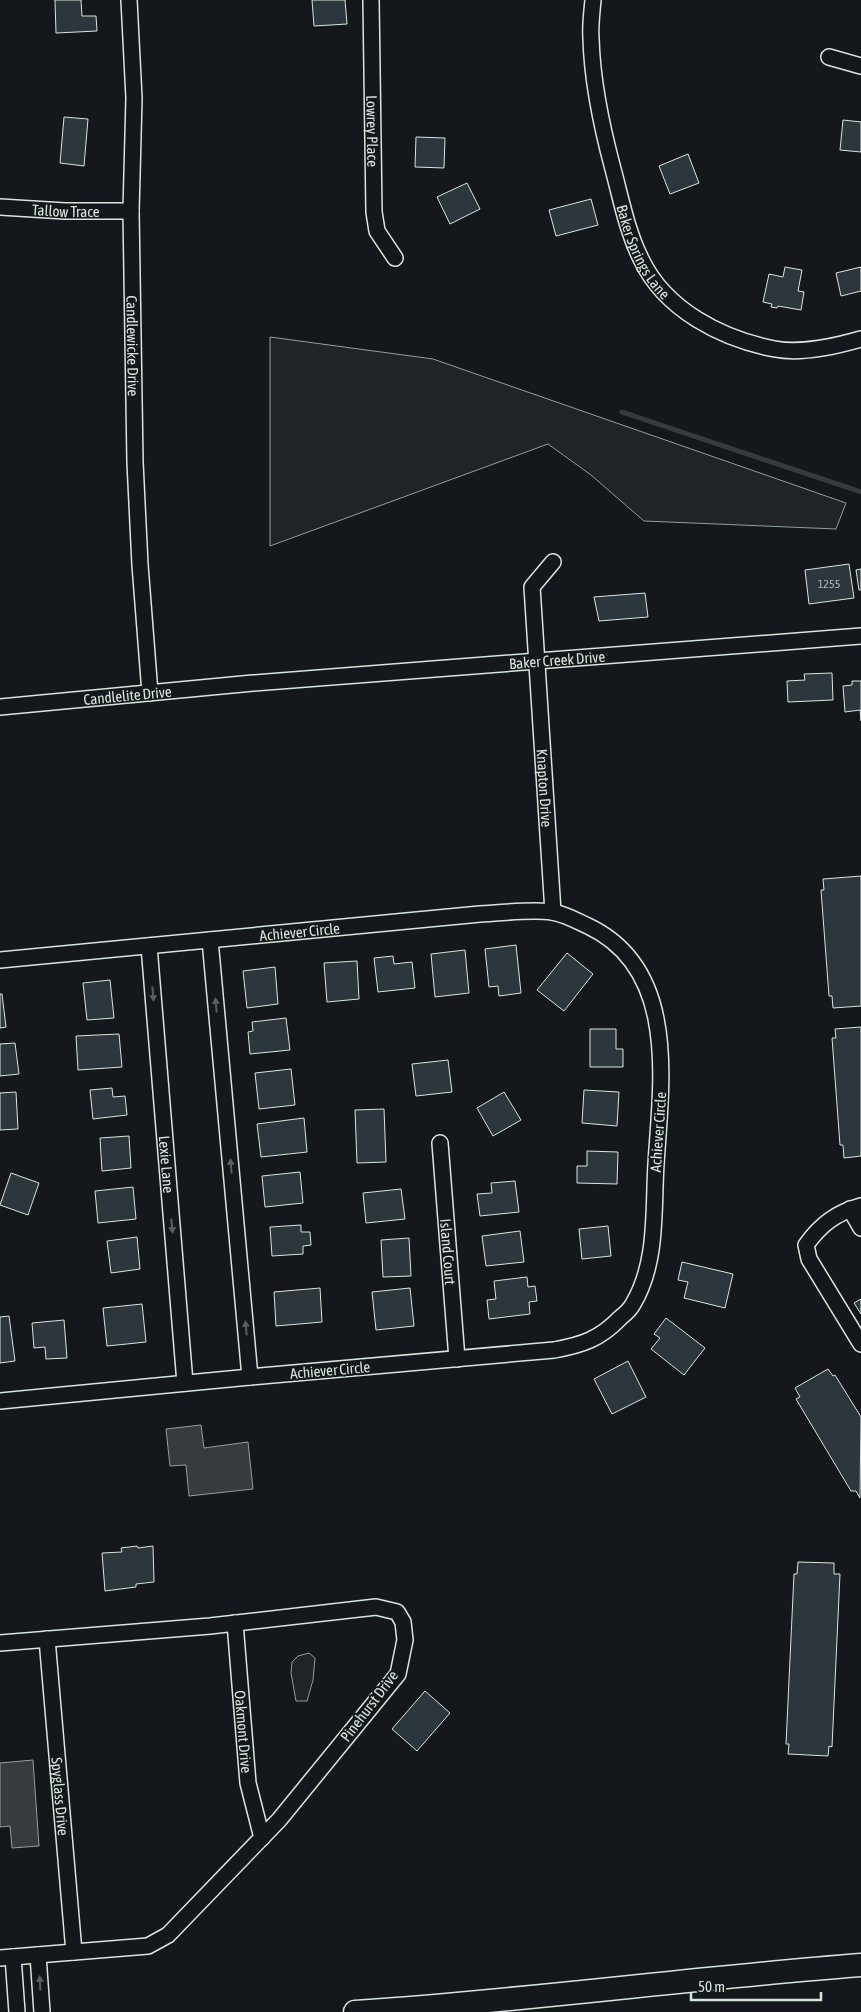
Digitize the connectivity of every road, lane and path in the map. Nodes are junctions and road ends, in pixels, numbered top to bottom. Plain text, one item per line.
1 (130, 0) edge
2 (370, 0) edge
3 (593, 0) edge
4 (829, 57) dead end
5 (861, 66) edge
6 (0, 207) edge
7 (132, 211) junction
8 (395, 258) dead end
9 (861, 339) edge
10 (553, 562) dead end
11 (861, 636) edge
12 (537, 662) junction
13 (253, 683) joint
14 (150, 693) junction
15 (0, 707) edge
16 (553, 912) junction
17 (210, 940) junction
18 (149, 946) junction
19 (0, 960) edge
20 (440, 1143) dead end
21 (856, 1207) edge
22 (861, 1228) edge
23 (861, 1344) edge
24 (458, 1359) junction
25 (250, 1377) junction
26 (185, 1383) junction
27 (0, 1401) edge
28 (234, 1623) junction
29 (47, 1639) junction
30 (0, 1642) edge
31 (262, 1838) junction
32 (74, 1952) junction
33 (38, 1955) junction
34 (6, 1957) edge
35 (861, 1965) edge
36 (459, 2009) edge
37 (17, 2012) edge
38 (42, 2012) edge
39 (355, 2012) edge

1 - 7 street, Candlewicke Drive
2 - 8 street, Lowrey Place
3 - 9 street, Baker Springs Lane
4 - 5 street
6 - 7 street, Tallow Trace
7 - 14 street, Candlewicke Drive
10 - 12 street, Knapton Drive
11 - 12 street, Baker Creek Drive
12 - 13 street, Baker Creek Drive
12 - 16 street, Knapton Drive
13 - 14 street, Candlelite Drive
14 - 15 street, Candlelite Drive
16 - 17 street, Achiever Circle
16 - 24 street, Achiever Circle
17 - 18 street, Achiever Circle
25 -> 17 street
18 - 19 street, Achiever Circle
18 -> 26 street, Lexie Lane
20 - 24 street, Island Court
21 - 22 street
21 - 23 street
24 - 25 street, Achiever Circle
25 - 26 street, Achiever Circle
26 - 27 street, Achiever Circle
28 - 29 street, Pinehurst Drive
28 - 31 street, Oakmont Drive
28 - 31 street, Pinehurst Drive
29 - 30 street, Pinehurst Drive
29 - 32 street, Spyglass Drive
31 - 32 street, Pinehurst Drive
32 - 33 street, Pinehurst Drive
33 - 34 street, Pinehurst Drive
38 -> 33 street
34 - 37 street
35 - 36 main road
36 - 39 main road

